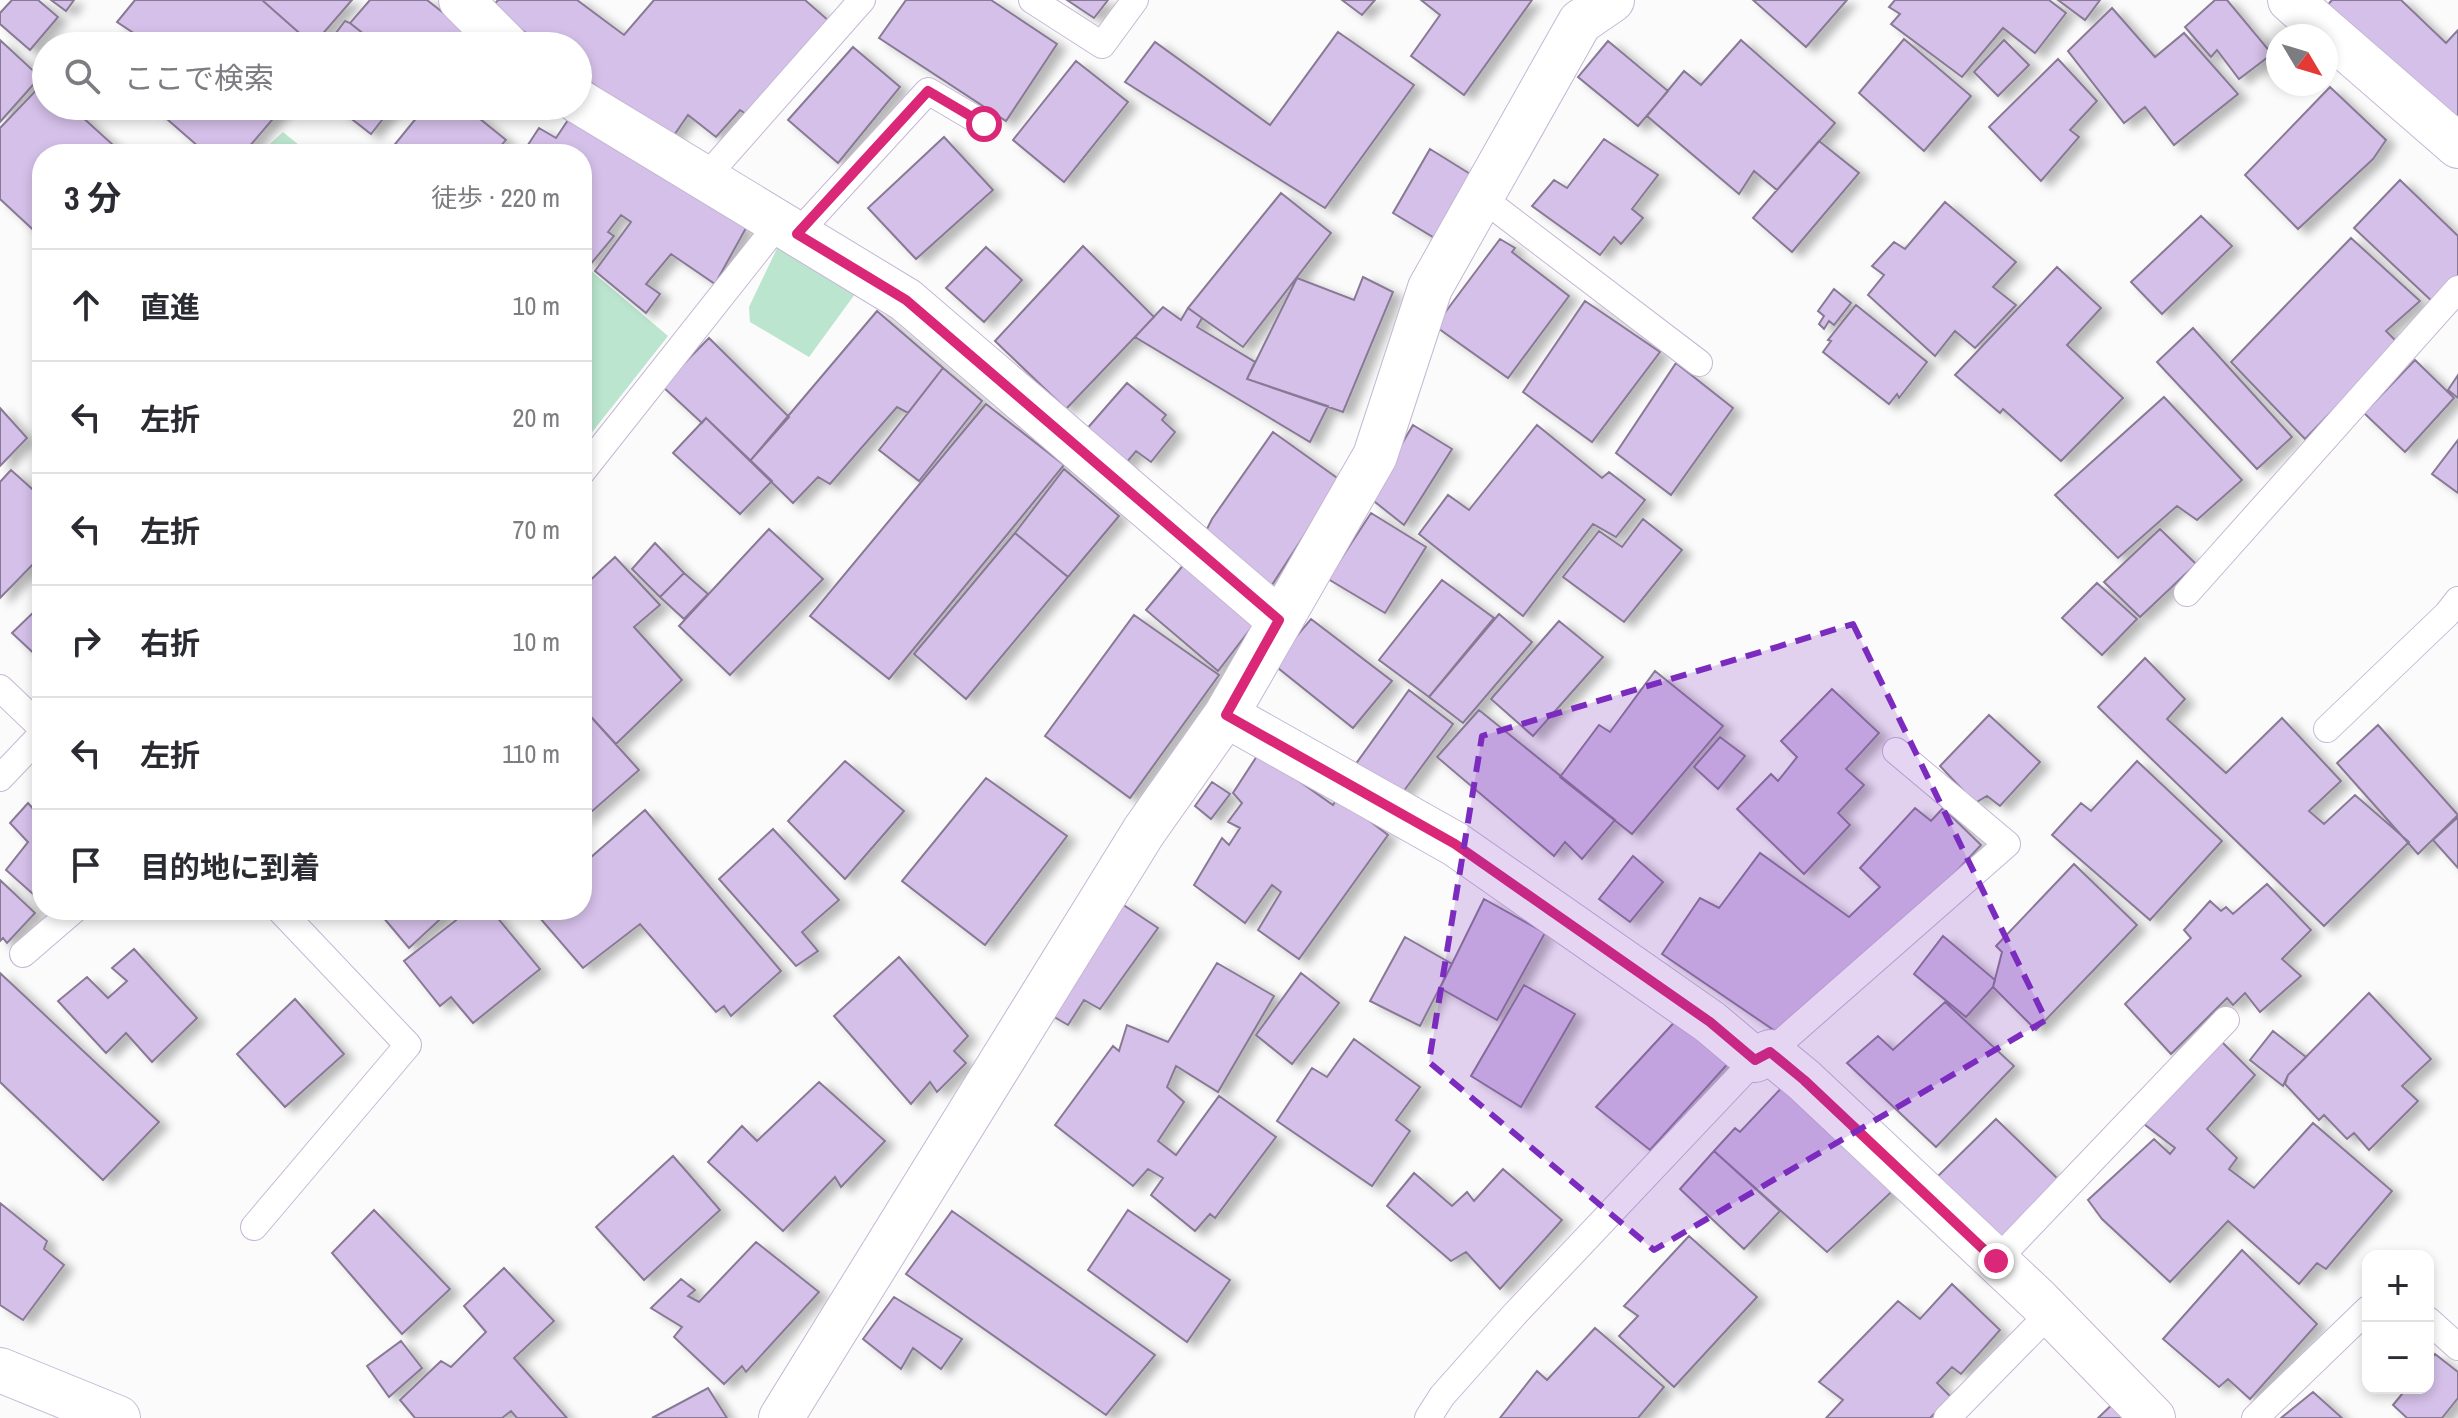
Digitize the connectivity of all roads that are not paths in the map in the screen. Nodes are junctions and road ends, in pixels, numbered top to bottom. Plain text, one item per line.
1 (461, 0) edge
2 (862, 0) edge
3 (1032, 0) edge
4 (1135, 0) edge
5 (1612, 0) edge
6 (2290, 0) edge
7 (493, 32) edge
8 (592, 109) edge
9 (984, 124) dead end
10 (2458, 146) edge
11 (705, 178) junction
12 (1481, 197) junction
13 (788, 228) junction
14 (2458, 289) edge
15 (1699, 363) dead end
16 (592, 460) edge
17 (2187, 593) dead end
18 (2458, 600) edge
19 (1279, 620) junction
20 (0, 688) edge
21 (1226, 715) junction
22 (32, 721) edge
23 (2327, 729) dead end
24 (32, 742) edge
25 (1896, 751) dead end
26 (0, 778) edge
27 (62, 920) edge
28 (289, 920) edge
29 (23, 954) dead end
30 (2226, 1020) dead end
31 (1763, 1056) junction
32 (254, 1227) dead end
33 (1996, 1261) junction
34 (2050, 1313) junction
35 (2362, 1315) edge
36 (2430, 1322) edge
37 (2458, 1347) edge
38 (0, 1370) edge
39 (118, 1418) edge
40 (781, 1418) edge
41 (1428, 1418) edge
42 (1947, 1418) edge
43 (2153, 1418) edge
44 (2255, 1418) edge

1 - 7 street
2 - 11 lane
3 - 4 lane
5 - 12 street
6 - 10 street
8 - 11 street
9 - 13 lane
11 - 13 street
12 - 15 lane
12 - 19 street
13 - 16 lane
13 - 19 street
14 - 17 lane
18 - 23 lane
19 - 21 street
20 - 22 lane
21 - 31 street
21 - 40 street
24 - 26 lane
25 - 31 lane
27 - 29 lane
28 - 32 lane
30 - 33 lane
31 - 33 street
31 - 41 lane
33 - 34 street
34 - 42 lane
34 - 43 street
35 - 44 lane
36 - 37 lane
38 - 39 street

